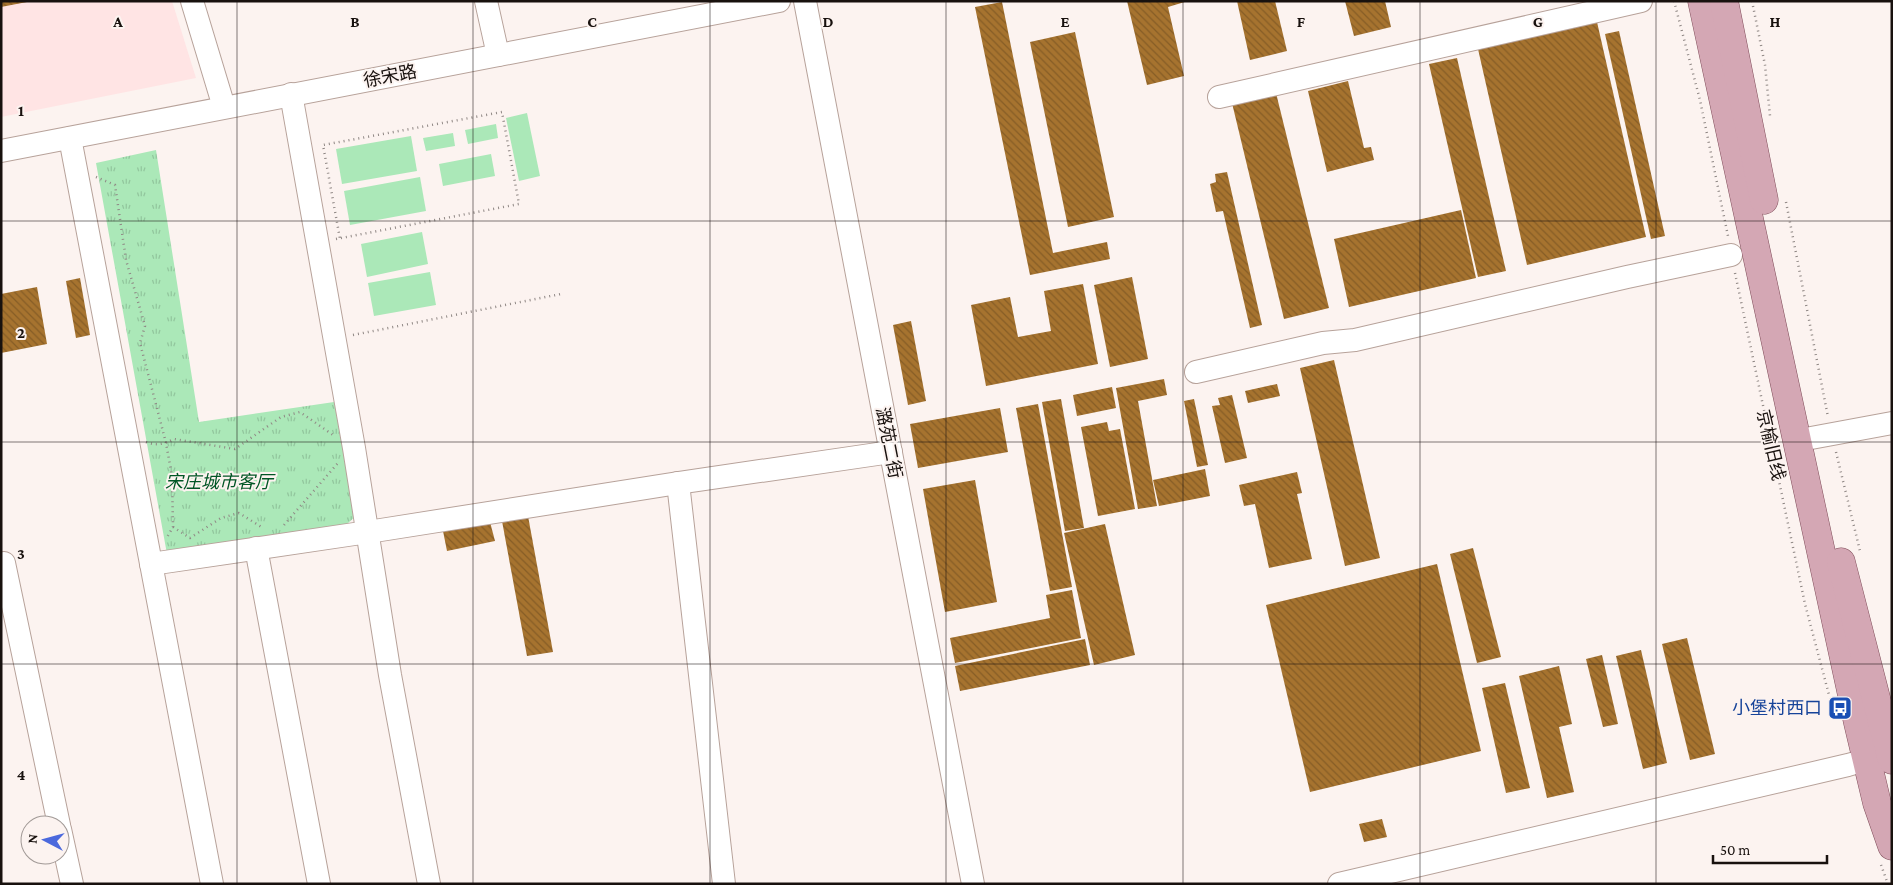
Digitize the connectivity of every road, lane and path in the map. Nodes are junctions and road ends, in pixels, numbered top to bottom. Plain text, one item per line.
1 (192, 1) edge
2 (486, 1) edge
3 (779, 1) edge
4 (805, 1) edge
5 (1641, 1) edge
6 (1674, 1) edge
7 (1702, 1) edge
8 (1724, 1) edge
9 (1752, 1) edge
10 (498, 55) junction
11 (292, 94) junction
12 (1219, 97) dead end
13 (224, 107) junction
14 (1770, 120) dead end
15 (70, 138) junction
16 (1, 151) edge
17 (76, 169) junction
18 (1785, 195) dead end
19 (340, 239) junction
20 (317, 243) junction
21 (1731, 255) junction
22 (562, 294) dead end
23 (334, 338) junction
24 (1196, 372) dead end
25 (1892, 423) edge
26 (126, 434) junction
27 (1821, 436) junction
28 (166, 443) junction
29 (345, 445) junction
30 (891, 452) junction
31 (678, 483) junction
32 (173, 527) junction
33 (368, 532) junction
34 (264, 546) junction
35 (1861, 554) dead end
36 (4, 563) dead end
37 (151, 564) junction
38 (1831, 704) dead end
39 (1883, 757) edge
40 (57, 815) edge
41 (1885, 852) edge
42 (68, 865) edge
43 (72, 884) edge
44 (212, 884) edge
45 (319, 884) edge
46 (428, 884) edge
47 (724, 884) edge
48 (973, 884) edge
49 (1339, 884) edge
50 (1888, 884) edge

1 - 13 street
2 - 10 street
3 - 10 street, 徐宋路
4 - 30 street, 潞苑二街
5 - 12 street
6 - 21 path, 京榆旧线
7 - 39 main road, 京榆旧线
8 - 27 main road, 京榆旧线
9 - 14 path
10 - 11 street, 徐宋路
11 - 13 street, 徐宋路
11 - 20 street
13 - 15 street, 徐宋路
15 - 16 street, 徐宋路
15 - 17 street
17 - 26 street
17 - 28 path
18 - 27 path
19 - 19 path
19 - 20 path
20 - 23 street
21 - 24 street
21 - 38 path, 京榆旧线
22 - 23 path
23 - 29 street
25 - 27 street
26 - 28 path
26 - 37 street
27 - 35 path
27 - 39 main road, 京榆旧线
28 - 29 path
28 - 32 path
29 - 33 street
29 - 34 path
30 - 31 street
30 - 48 street, 潞苑二街
31 - 33 street
31 - 47 street
32 - 34 path
32 - 37 path
33 - 34 street
33 - 46 street
34 - 37 street
34 - 45 street
36 - 40 street
37 - 44 street
39 - 41 main road, 京榆旧线
39 - 49 street
41 - 50 path
42 - 43 street

